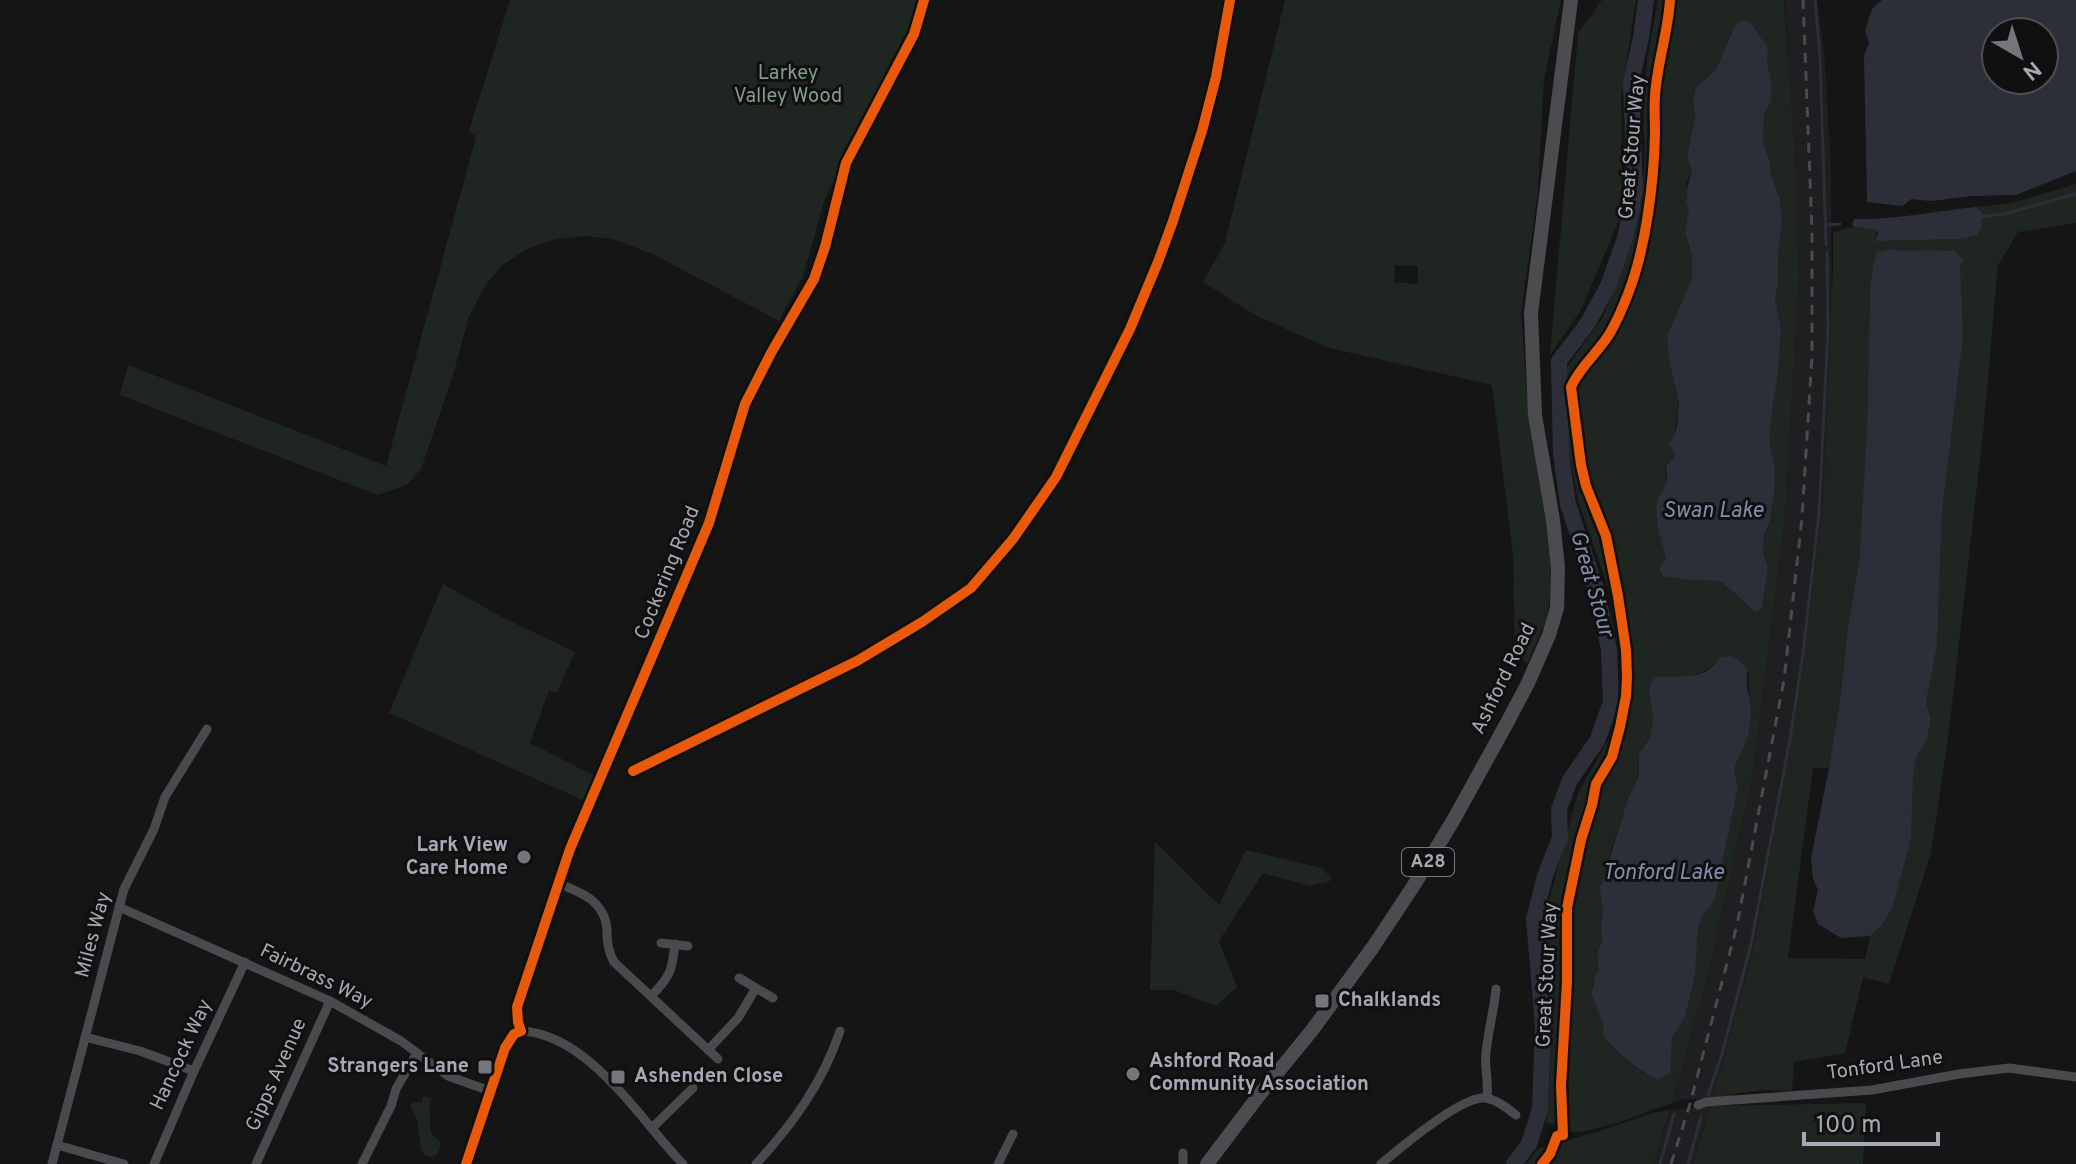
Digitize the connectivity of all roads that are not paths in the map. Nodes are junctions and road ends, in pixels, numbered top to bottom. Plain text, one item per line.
1 (924, 0) edge
2 (1230, 0) edge
3 (1571, 0) edge
4 (1583, 0) edge
5 (1568, 31) junction
6 (207, 729) dead end
7 (633, 771) dead end
8 (557, 883) junction
9 (119, 907) junction
10 (661, 943) dead end
11 (675, 944) junction
12 (688, 946) dead end
13 (245, 962) junction
14 (739, 978) dead end
15 (756, 988) junction
16 (1496, 989) dead end
17 (651, 996) junction
18 (773, 998) dead end
19 (330, 1001) junction
20 (521, 1031) junction
21 (840, 1031) dead end
22 (85, 1037) junction
23 (708, 1050) junction
24 (417, 1053) junction
25 (718, 1059) dead end
26 (194, 1071) junction
27 (2076, 1077) edge
28 (693, 1088) dead end
29 (490, 1091) junction
30 (1487, 1097) junction
31 (1698, 1105) dead end
32 (1516, 1115) dead end
33 (652, 1128) junction
34 (1013, 1134) dead end
35 (57, 1145) junction
36 (52, 1164) edge
37 (124, 1164) edge
38 (154, 1164) edge
39 (256, 1164) edge
40 (362, 1164) edge
41 (466, 1164) edge
42 (683, 1164) edge
43 (756, 1164) edge
44 (998, 1164) edge
45 (1207, 1164) edge
46 (1381, 1164) edge

1 - 8 street, Cockering Road
2 - 7 street
3 - 5 highway, Ashford Road / A28
4 - 5 highway, Ashford Road / A28
5 - 45 highway, Ashford Road / A28
6 - 9 street, Miles Way
8 - 17 street
8 - 20 street, Cockering Road
9 - 13 street, Fairbrass Way
9 - 22 street, Miles Way
10 - 11 street
11 - 12 street
11 - 17 street
13 - 19 street, Fairbrass Way
13 - 26 street, Hancock Way
14 - 15 street
15 - 18 street
15 - 23 street
16 - 30 street
17 - 23 street
19 - 24 street, Fairbrass Way
19 - 39 street, Gipps Avenue
20 - 29 street
20 - 33 street
21 - 43 street
22 - 26 street
22 - 35 street, Miles Way
23 - 25 street
24 - 29 street, Fairbrass Way
24 - 40 street
26 - 38 street, Hancock Way
27 - 31 street, Tonford Lane
28 - 33 street
29 - 41 street
30 - 32 street
30 - 46 street
33 - 42 street
34 - 44 street
35 - 36 street, Miles Way
35 - 37 street

